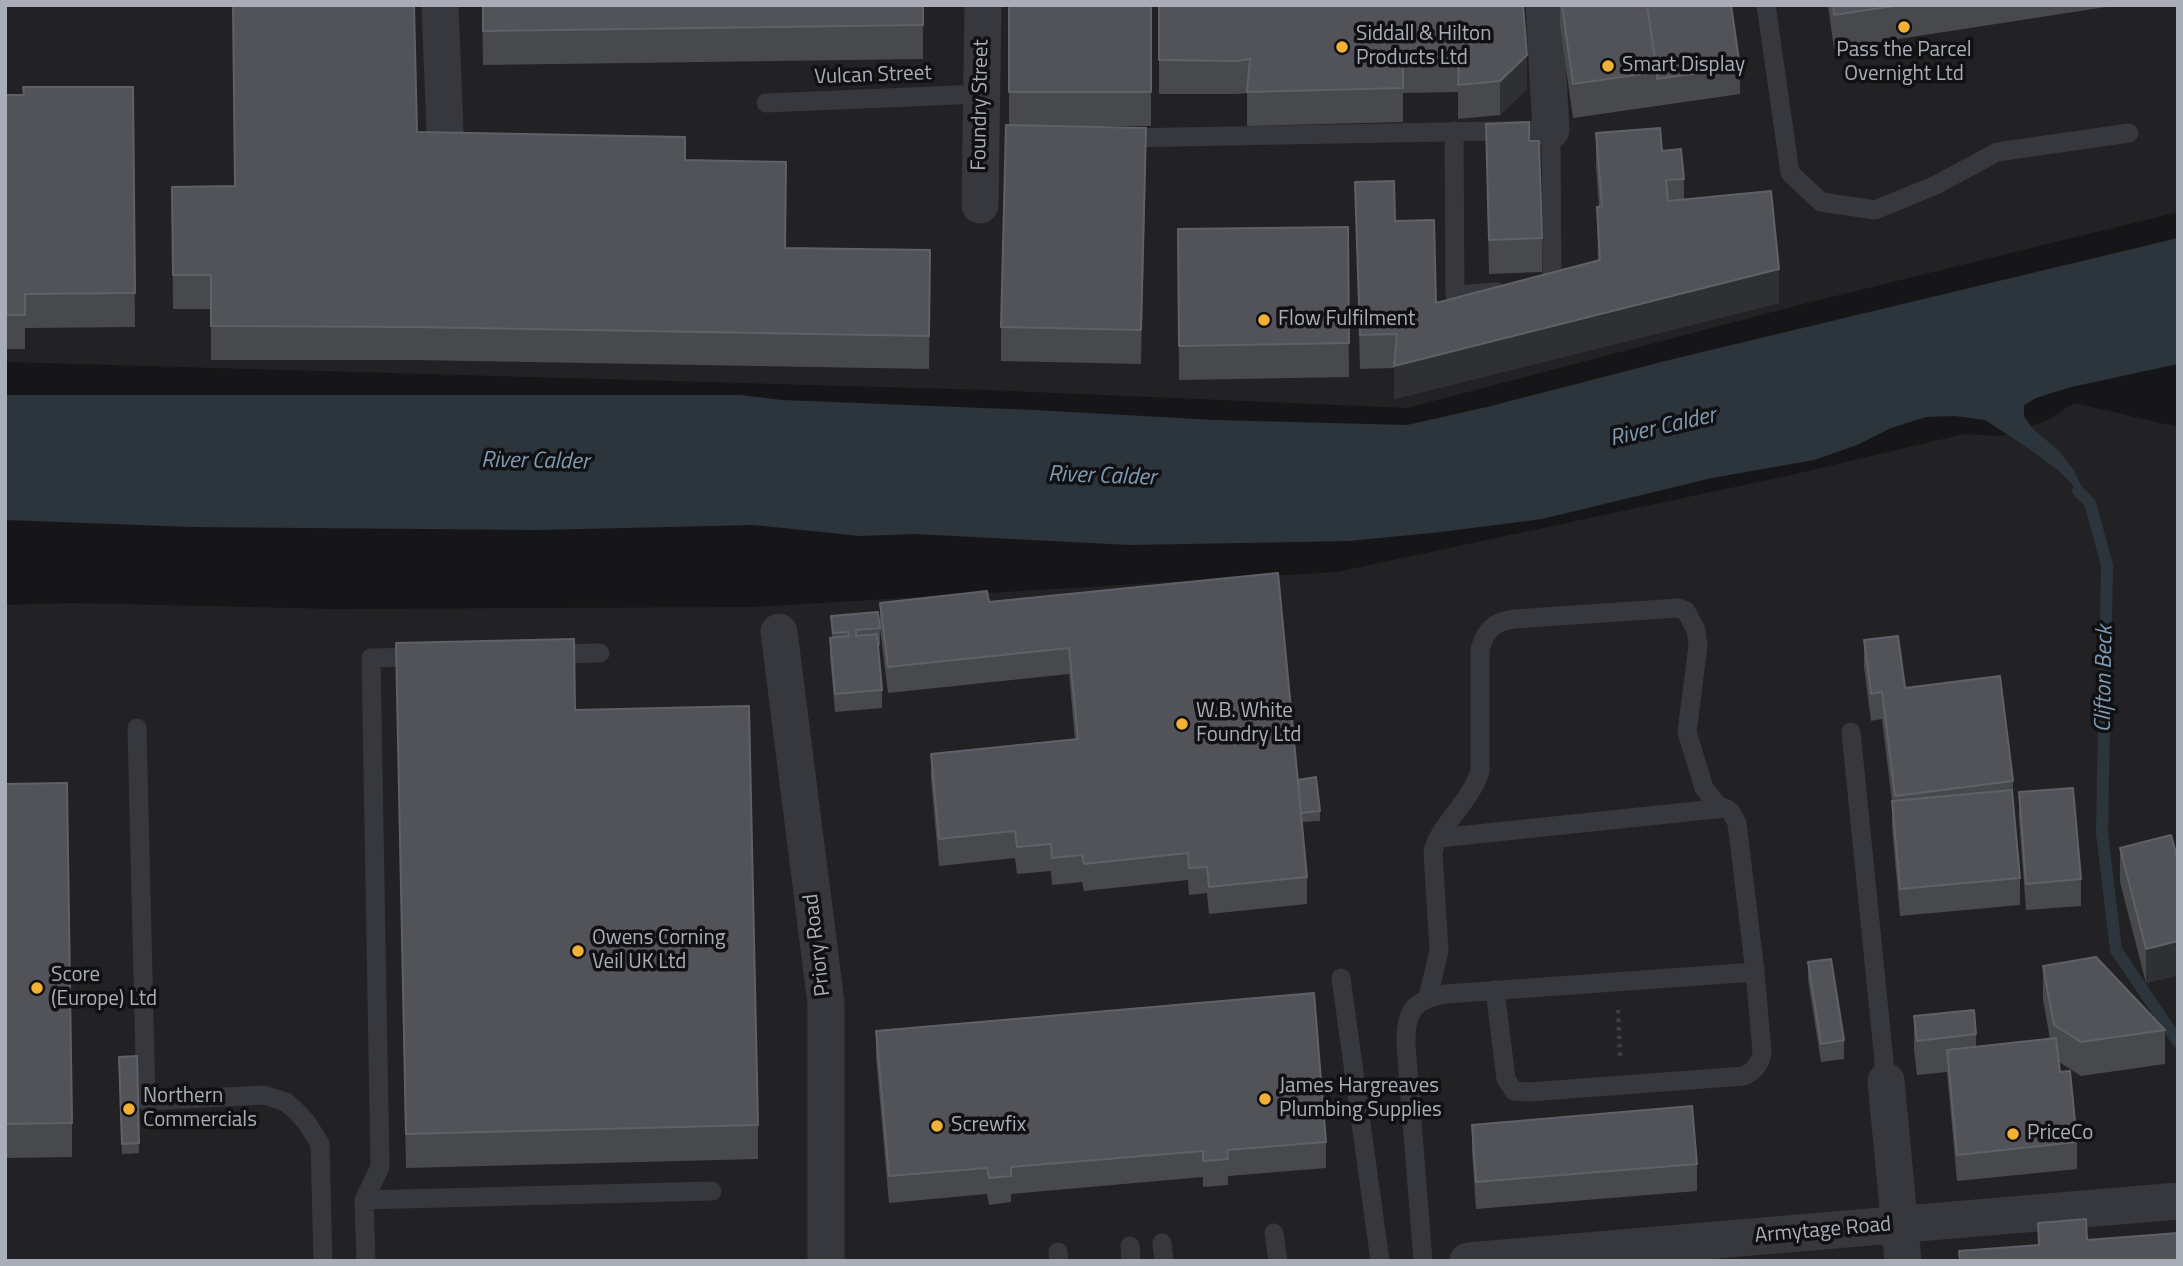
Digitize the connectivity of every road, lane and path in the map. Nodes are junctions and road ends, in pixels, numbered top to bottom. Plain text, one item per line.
1 (440, 5) edge
2 (983, 5) edge
3 (1544, 5) edge
4 (1766, 5) edge
5 (981, 94) junction
6 (766, 103) dead end
7 (1551, 130) junction
8 (1454, 131) junction
9 (445, 132) edge
10 (2129, 133) dead end
11 (1106, 138) edge
12 (980, 205) dead end
13 (779, 632) dead end
14 (600, 653) dead end
15 (533, 654) edge
16 (438, 656) edge
17 (137, 728) dead end
18 (1851, 732) dead end
19 (1719, 807) junction
20 (1439, 838) junction
21 (1755, 972) junction
22 (1341, 978) dead end
23 (1494, 990) junction
24 (1428, 997) junction
25 (1886, 1081) joint
26 (712, 1191) dead end
27 (364, 1200) junction
28 (2178, 1201) edge
29 (1899, 1225) junction
30 (1274, 1233) dead end
31 (323, 1261) edge
32 (366, 1261) edge
33 (825, 1261) edge
34 (1278, 1261) edge
35 (1380, 1261) edge
36 (1423, 1261) edge
37 (1468, 1261) edge
38 (1903, 1261) edge

1 - 9 street
2 - 5 street, Foundry Street
3 - 7 street
4 - 10 lane
5 - 6 lane, Vulcan Street
5 - 12 street, Foundry Street
7 - 8 lane
7 - 8 lane
8 - 11 lane
13 - 33 street, Priory Road
14 - 15 lane
16 - 27 lane
17 - 31 lane
18 - 25 lane
19 - 20 lane
19 - 20 lane
19 - 21 lane
20 - 24 lane
21 - 23 lane
21 - 23 lane
22 - 35 lane
23 - 24 lane
24 - 36 lane
25 - 29 street
26 - 27 lane
27 - 32 lane
28 - 29 street, Armytage Road
29 - 37 street, Armytage Road
29 - 38 street
30 - 34 lane

